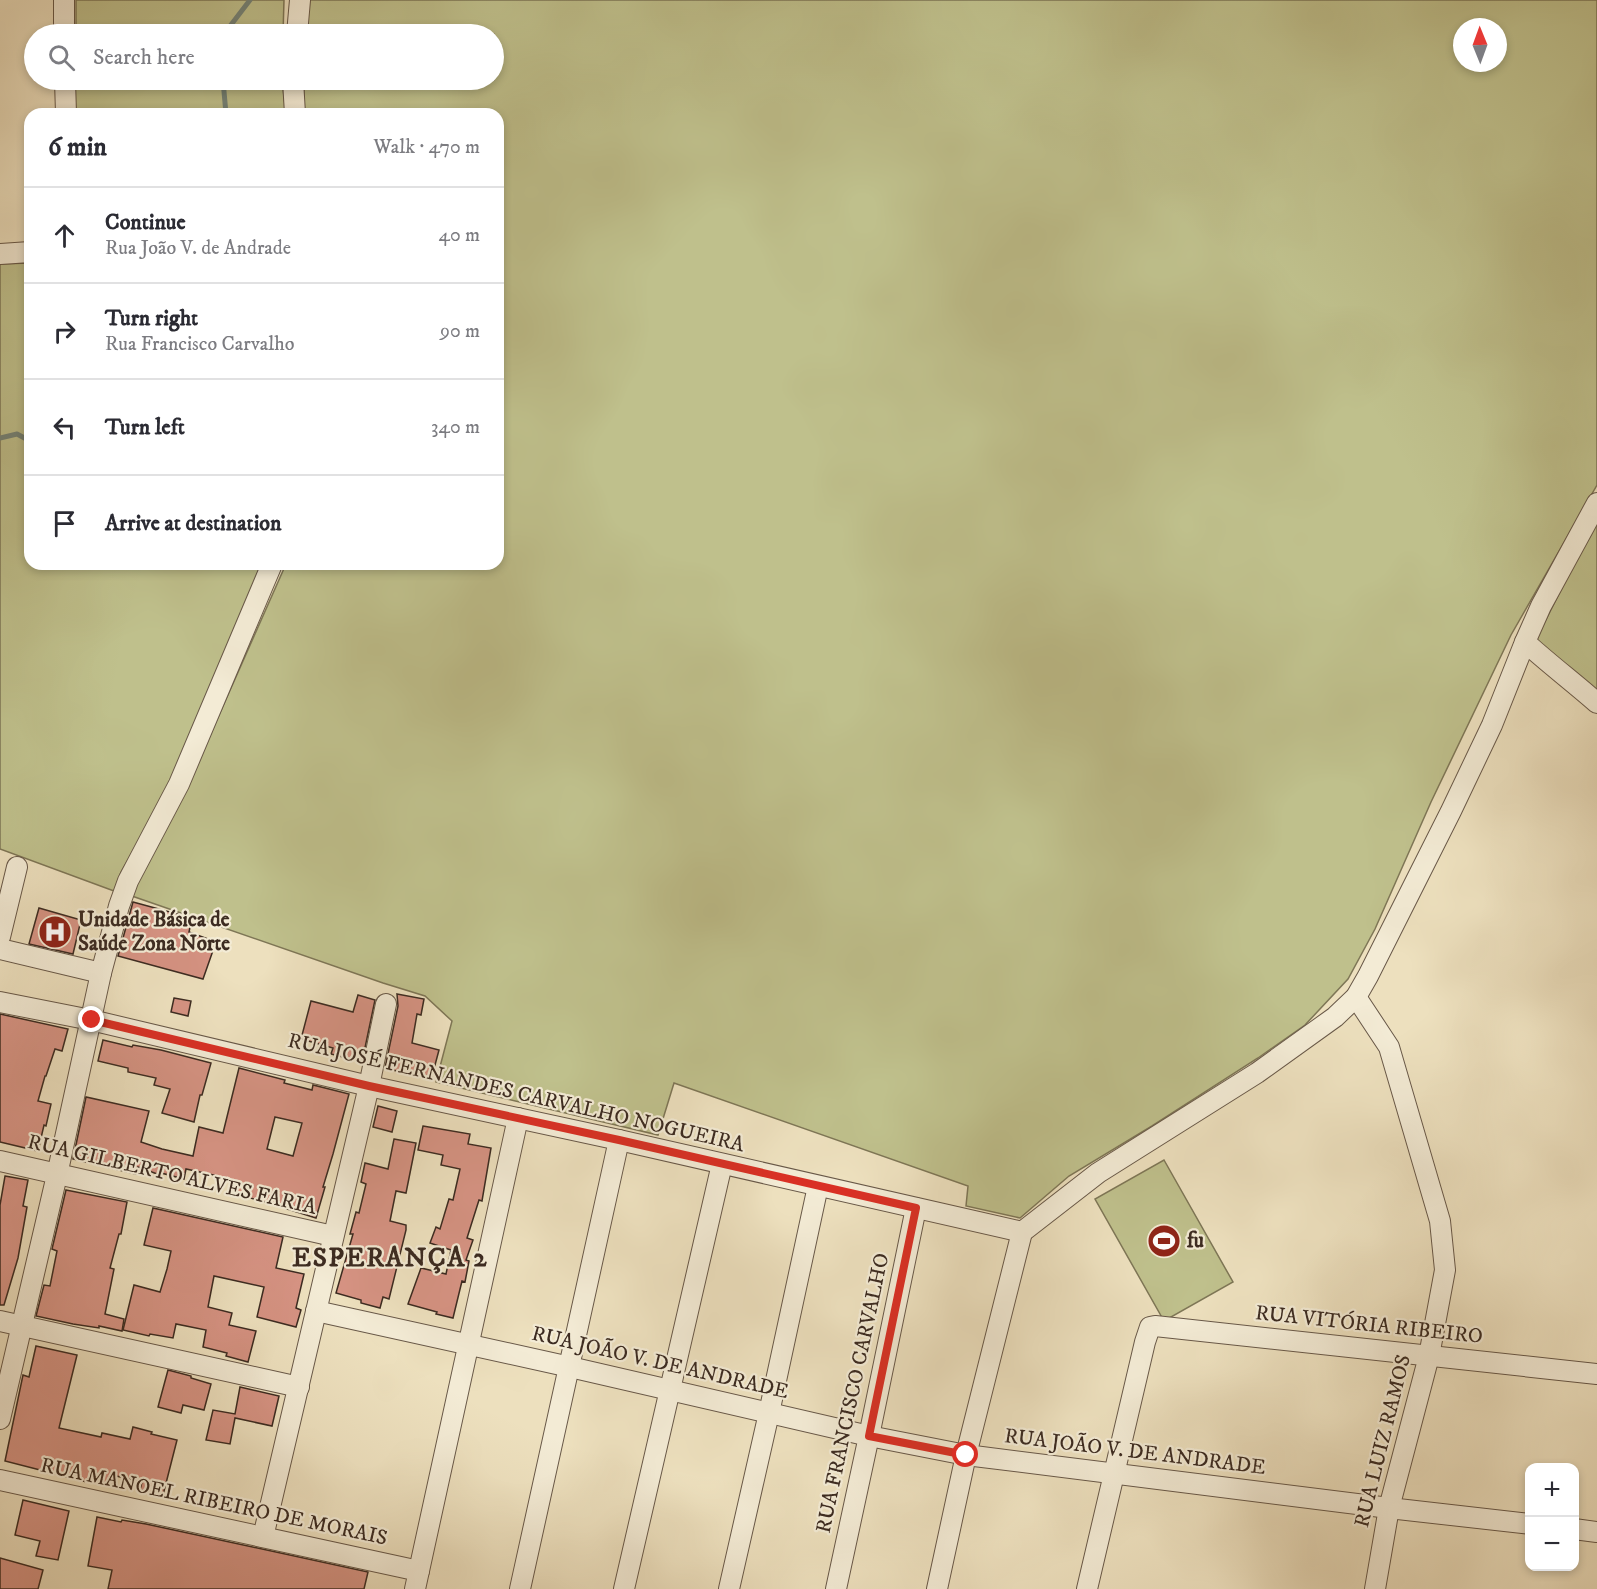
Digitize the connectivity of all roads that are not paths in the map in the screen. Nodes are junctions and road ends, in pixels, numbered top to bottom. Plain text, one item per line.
1 (64, 0) edge
2 (300, 0) edge
3 (64, 24) edge
4 (298, 24) edge
5 (65, 90) edge
6 (294, 90) edge
7 (66, 108) edge
8 (295, 108) edge
9 (24, 252) edge
10 (0, 254) edge
11 (1597, 503) edge
12 (270, 570) edge
13 (1525, 642) junction
14 (1597, 703) edge
15 (17, 867) dead end
16 (0, 937) edge
17 (0, 949) edge
18 (101, 974) junction
19 (1356, 997) junction
20 (0, 1002) edge
21 (386, 1004) dead end
22 (92, 1020) junction
23 (369, 1086) junction
24 (518, 1118) junction
25 (619, 1140) junction
26 (0, 1161) edge
27 (722, 1164) junction
28 (57, 1175) junction
29 (818, 1186) junction
30 (916, 1208) junction
31 (1022, 1232) junction
32 (333, 1236) junction
33 (316, 1311) junction
34 (0, 1321) edge
35 (21, 1325) junction
36 (469, 1344) junction
37 (1429, 1356) junction
38 (570, 1367) junction
39 (1597, 1374) edge
40 (299, 1386) junction
41 (670, 1390) junction
42 (769, 1413) junction
43 (0, 1419) edge
44 (869, 1436) junction
45 (966, 1455) junction
46 (1115, 1473) junction
47 (0, 1480) edge
48 (1389, 1508) junction
49 (1525, 1523) edge
50 (1579, 1530) edge
51 (1597, 1532) edge
52 (263, 1537) junction
53 (417, 1580) edge
54 (520, 1589) edge
55 (624, 1589) edge
56 (729, 1589) edge
57 (836, 1589) edge
58 (937, 1589) edge
59 (1087, 1589) edge
60 (1375, 1589) edge

1 - 3 street
2 - 4 street
5 - 7 street
6 - 8 street
9 - 10 street
11 - 13 street
12 - 18 street
13 - 14 street
13 - 19 street
15 - 16 street
17 - 18 street
18 - 22 street
19 - 31 street
19 - 37 street, RUA LUIZ RAMOS
20 - 22 street, RUA JOSÉ FERNANDES CARVALHO NOGUEIRA
21 - 23 street
22 - 23 street, RUA JOSÉ FERNANDES CARVALHO NOGUEIRA
22 - 28 street
23 - 24 street, RUA JOSÉ FERNANDES CARVALHO NOGUEIRA
23 - 32 street
24 - 25 street, RUA JOSÉ FERNANDES CARVALHO NOGUEIRA
24 - 36 street
25 - 27 street, RUA JOSÉ FERNANDES CARVALHO NOGUEIRA
25 - 38 street
26 - 28 street, RUA GILBERTO ALVES FARIA
27 - 29 street, RUA JOSÉ FERNANDES CARVALHO NOGUEIRA
27 - 41 street
28 - 32 street, RUA GILBERTO ALVES FARIA
28 - 35 street
29 - 30 street, RUA JOSÉ FERNANDES CARVALHO NOGUEIRA
29 - 42 street
30 - 31 street, RUA JOSÉ FERNANDES CARVALHO NOGUEIRA
30 - 44 street, RUA FRANCISCO CARVALHO
31 - 45 street
32 - 33 street
33 - 36 street, RUA JOÃO V. DE ANDRADE
33 - 40 street
34 - 35 street
35 - 40 street
35 - 43 street
36 - 38 street, RUA JOÃO V. DE ANDRADE
36 - 53 street
37 - 39 street, RUA VITÓRIA RIBEIRO
37 - 46 street, RUA VITÓRIA RIBEIRO
37 - 48 street, RUA LUIZ RAMOS
38 - 41 street, RUA JOÃO V. DE ANDRADE
38 - 54 street
40 - 52 street
41 - 42 street, RUA JOÃO V. DE ANDRADE
41 - 55 street
42 - 44 street, RUA JOÃO V. DE ANDRADE
42 - 56 street
44 - 45 street, RUA JOÃO V. DE ANDRADE
44 - 57 street, RUA FRANCISCO CARVALHO
45 - 46 street, RUA JOÃO V. DE ANDRADE
45 - 58 street
46 - 48 street, RUA JOÃO V. DE ANDRADE
46 - 59 street
47 - 52 street, RUA MANOEL RIBEIRO DE MORAIS
48 - 49 street, RUA JOÃO V. DE ANDRADE
48 - 60 street, RUA LUIZ RAMOS
50 - 51 street
52 - 53 street, RUA MANOEL RIBEIRO DE MORAIS

